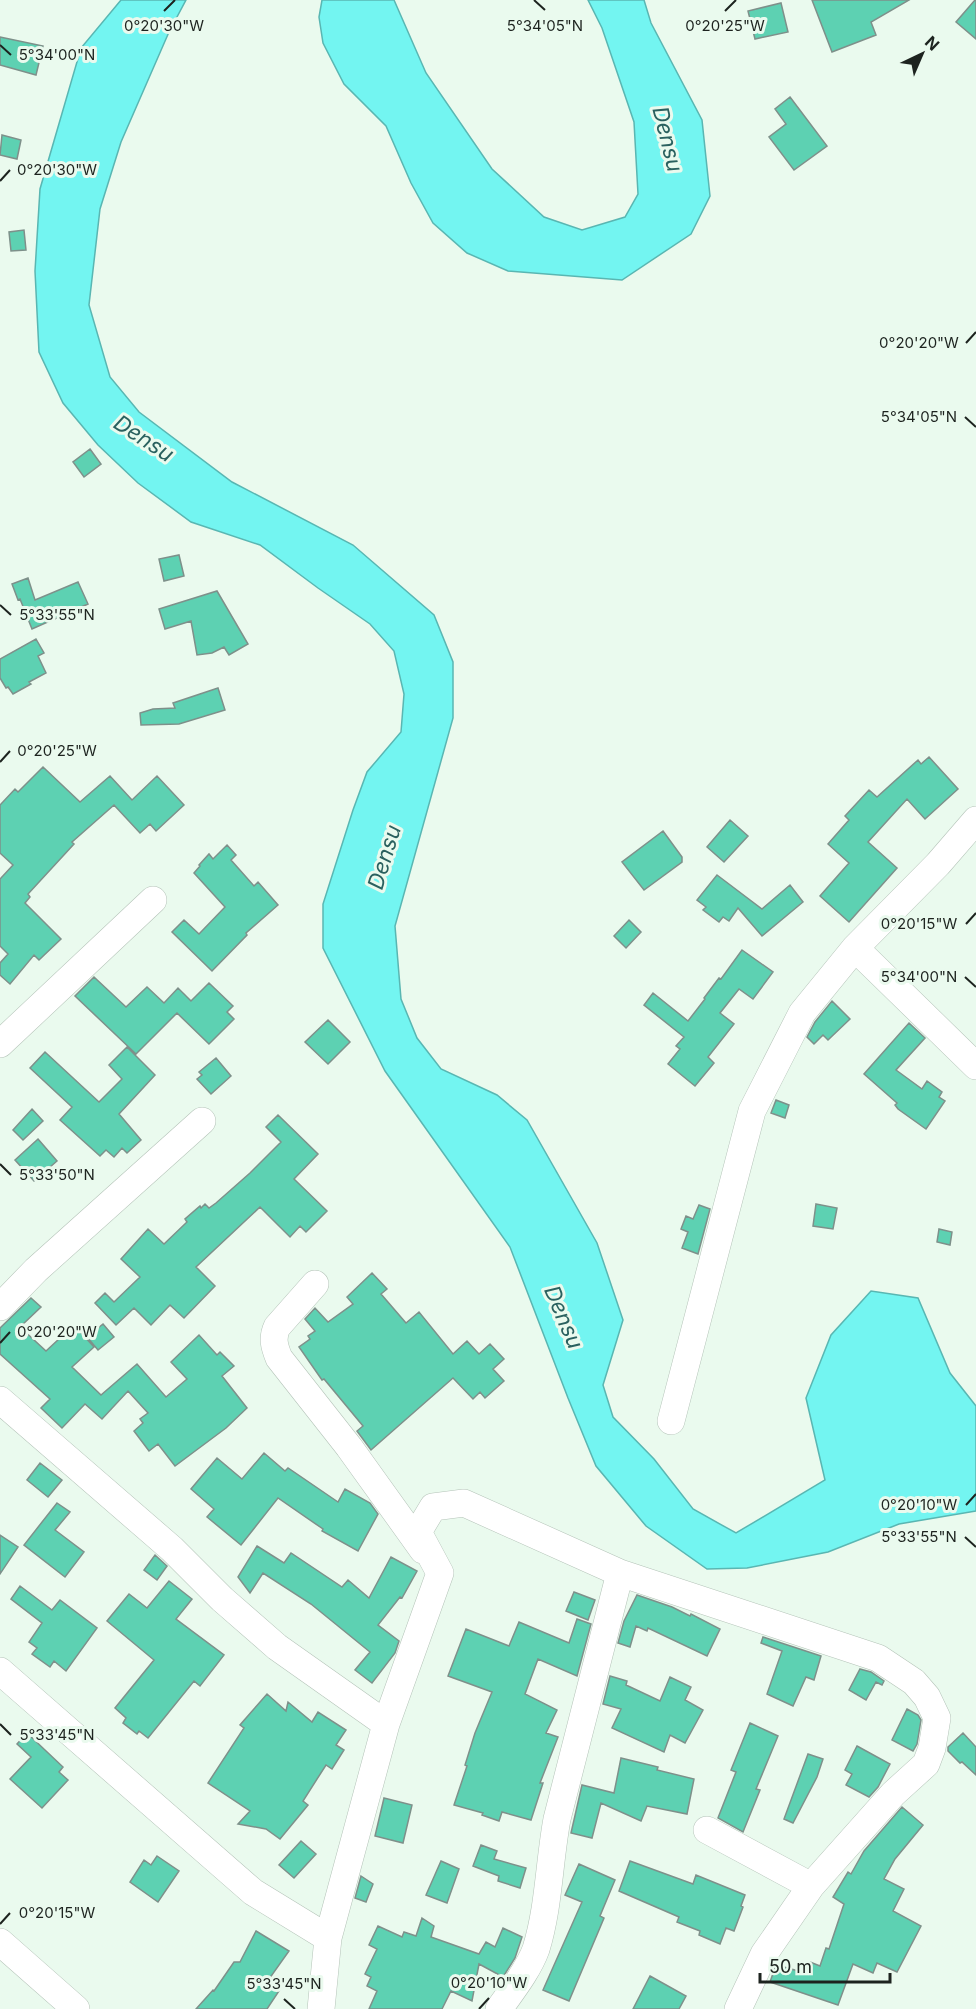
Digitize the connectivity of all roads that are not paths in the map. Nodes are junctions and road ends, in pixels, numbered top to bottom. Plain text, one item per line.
1 (976, 820) edge
2 (153, 900) dead end
3 (855, 948) junction
4 (0, 1044) edge
5 (976, 1066) edge
6 (202, 1121) dead end
7 (315, 1284) dead end
8 (0, 1307) edge
9 (0, 1400) edge
10 (671, 1421) dead end
11 (440, 1573) junction
12 (620, 1573) junction
13 (0, 1671) edge
14 (386, 1724) junction
15 (707, 1830) dead end
16 (811, 1886) junction
17 (328, 1938) junction
18 (0, 1942) edge
19 (76, 2009) edge
20 (321, 2009) edge
21 (499, 2009) edge
22 (738, 2009) edge

1 - 3 street
2 - 4 street
3 - 5 street
3 - 10 street
6 - 8 street
7 - 11 street
9 - 14 street
11 - 12 street
11 - 14 street
12 - 16 street
12 - 21 street
13 - 17 street
14 - 17 street
15 - 16 street
16 - 22 street
17 - 20 street
18 - 19 street

